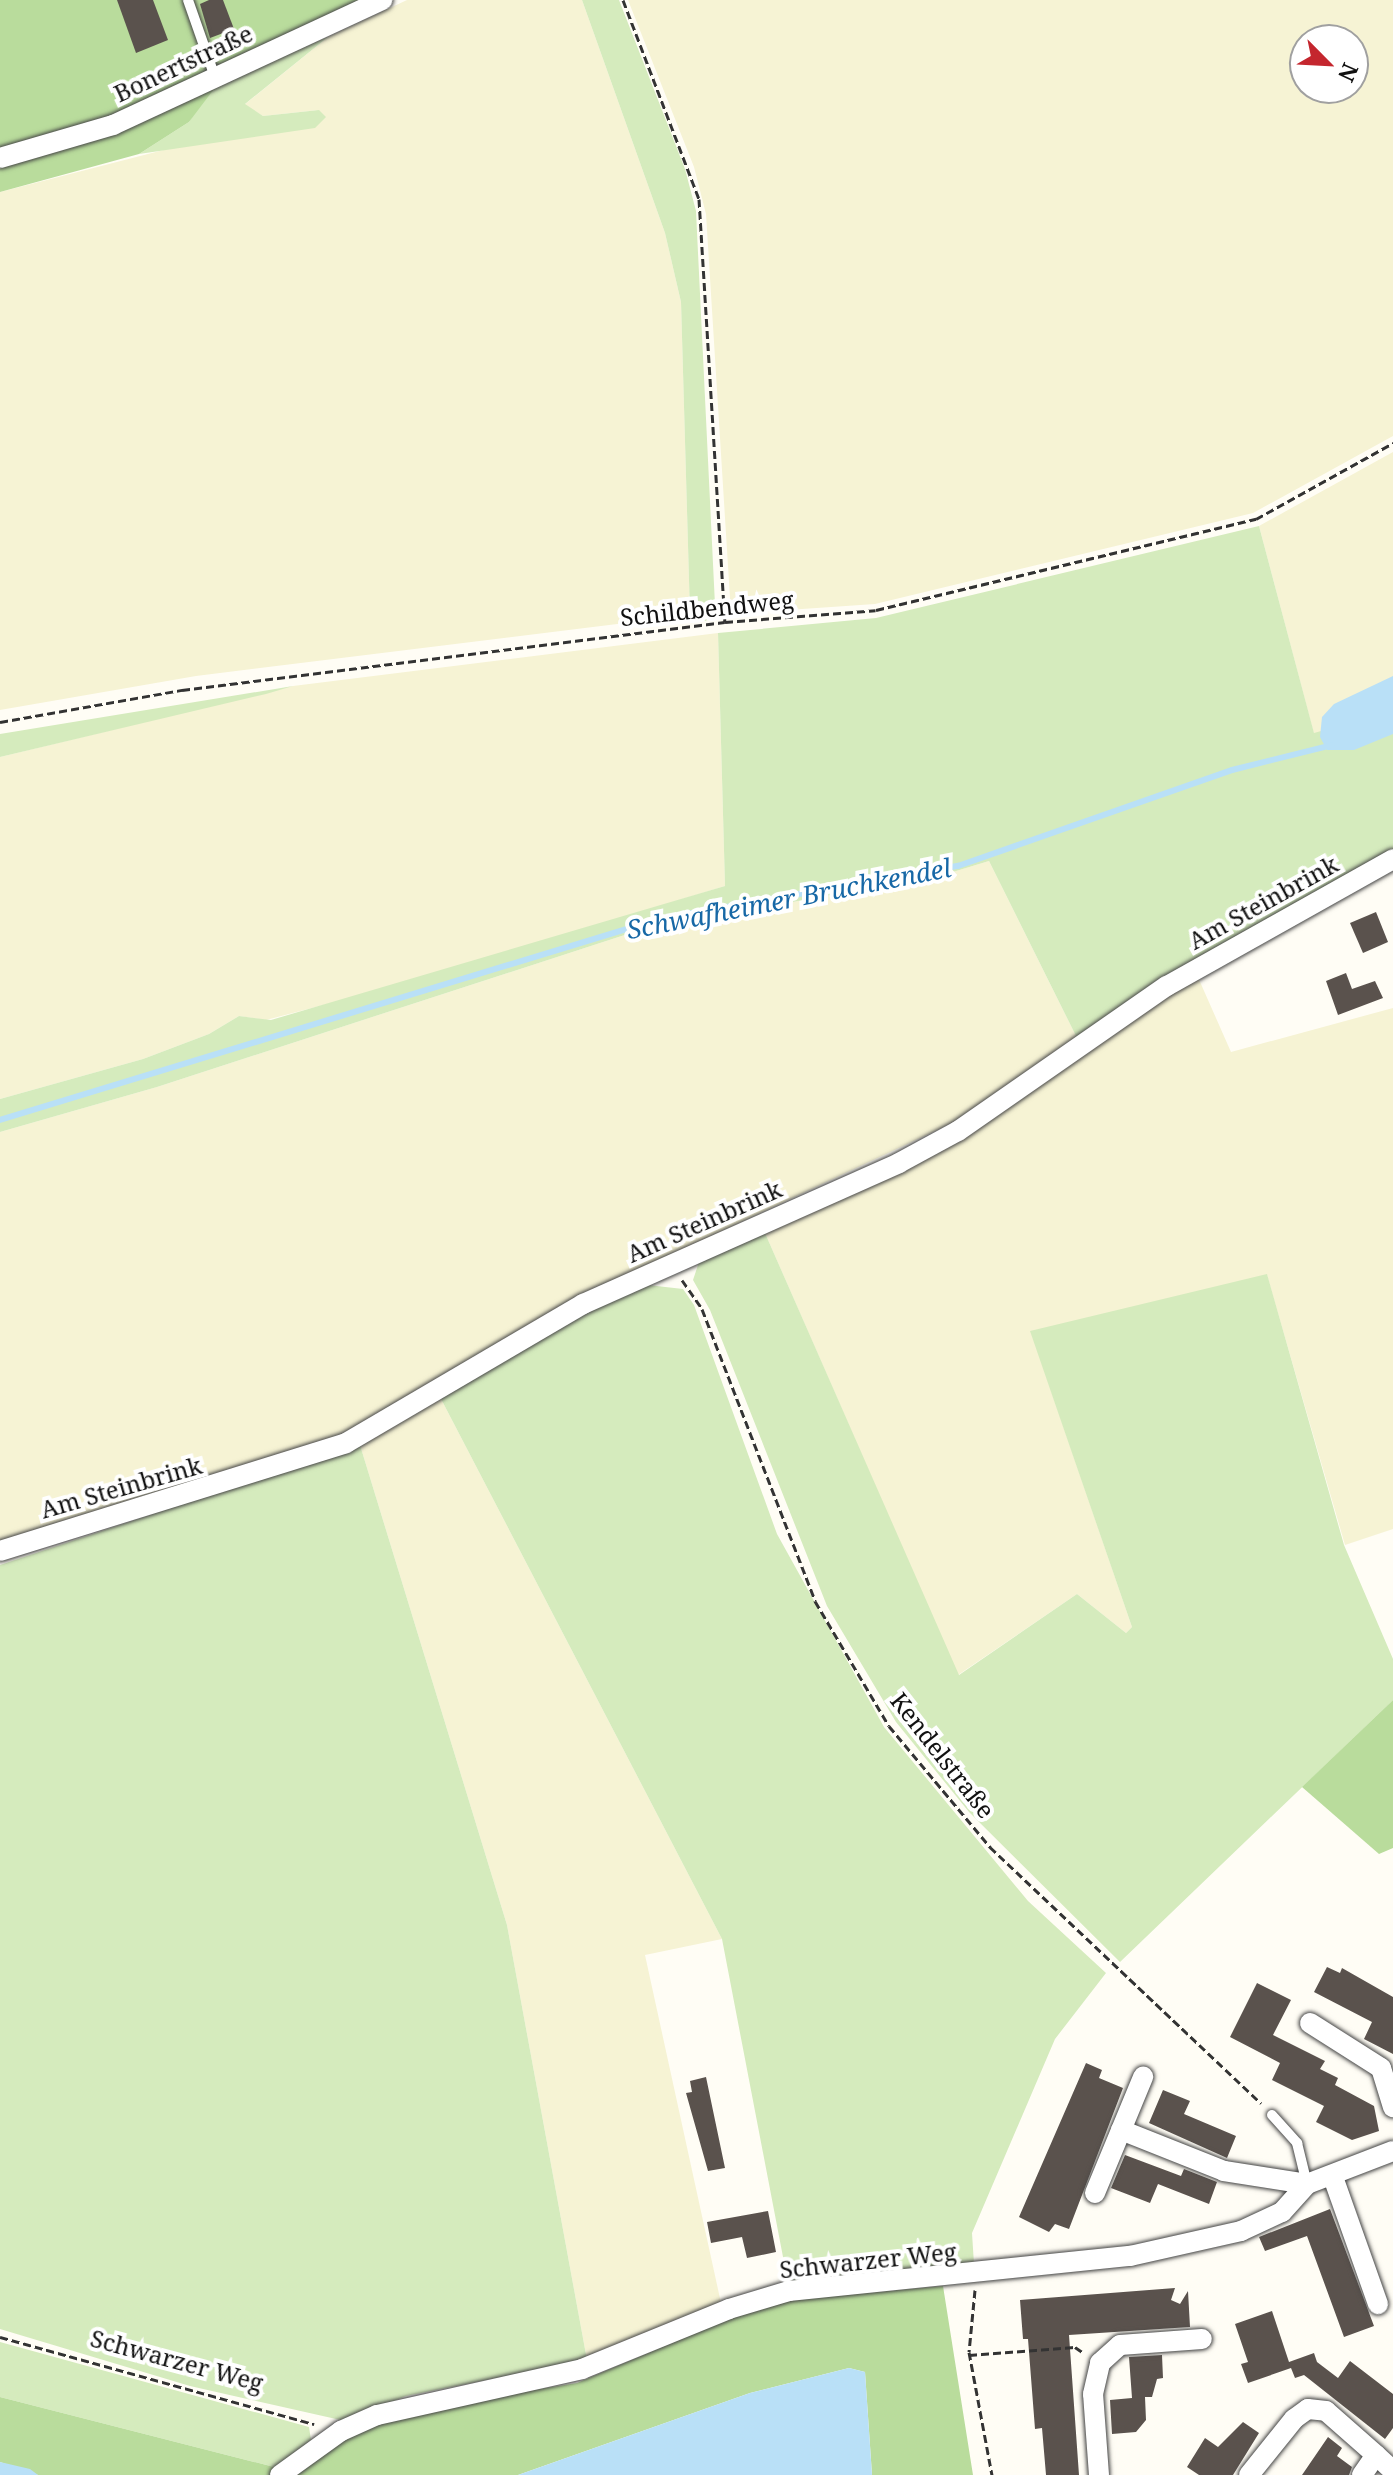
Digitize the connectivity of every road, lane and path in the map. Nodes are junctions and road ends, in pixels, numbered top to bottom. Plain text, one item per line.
1 (188, 0) edge
2 (382, 0) edge
3 (623, 0) edge
4 (215, 77) junction
5 (0, 158) edge
6 (1393, 443) edge
7 (725, 622) junction
8 (0, 722) edge
9 (1393, 859) edge
10 (671, 1263) junction
11 (0, 1551) edge
12 (1310, 2023) dead end
13 (1143, 2077) dead end
14 (1393, 2107) edge
15 (1272, 2115) joint
16 (1121, 2130) junction
17 (1393, 2151) edge
18 (1333, 2177) junction
19 (1307, 2184) junction
20 (1095, 2193) dead end
21 (978, 2274) junction
22 (1378, 2304) dead end
23 (0, 2337) edge
24 (1202, 2339) dead end
25 (969, 2355) junction
26 (1100, 2363) junction
27 (341, 2431) junction
28 (1376, 2455) junction
29 (1393, 2471) edge
30 (280, 2475) edge
31 (992, 2475) edge
32 (1099, 2475) edge
33 (1249, 2475) edge
34 (1362, 2475) edge

1 - 4 lane
2 - 4 street, Bonertstraße
3 - 7 path
4 - 5 street, Bonertstraße
6 - 7 path, Schildbendweg
7 - 8 path, Schildbendweg
9 - 10 street, Am Steinbrink
10 - 11 street, Am Steinbrink
10 - 15 path, Kendelstraße
12 - 14 street
13 - 16 street
15 - 19 lane
16 - 19 street
16 - 20 street
17 - 18 street
18 - 19 street
18 - 22 street
19 - 21 street, Schwarzer Weg
21 - 25 path
21 - 27 street, Schwarzer Weg
23 - 27 path, Schwarzer Weg
24 - 26 street
25 - 26 path
25 - 31 path
26 - 32 street
27 - 30 street, Schwarzer Weg
28 - 29 street
28 - 33 street
28 - 34 street

